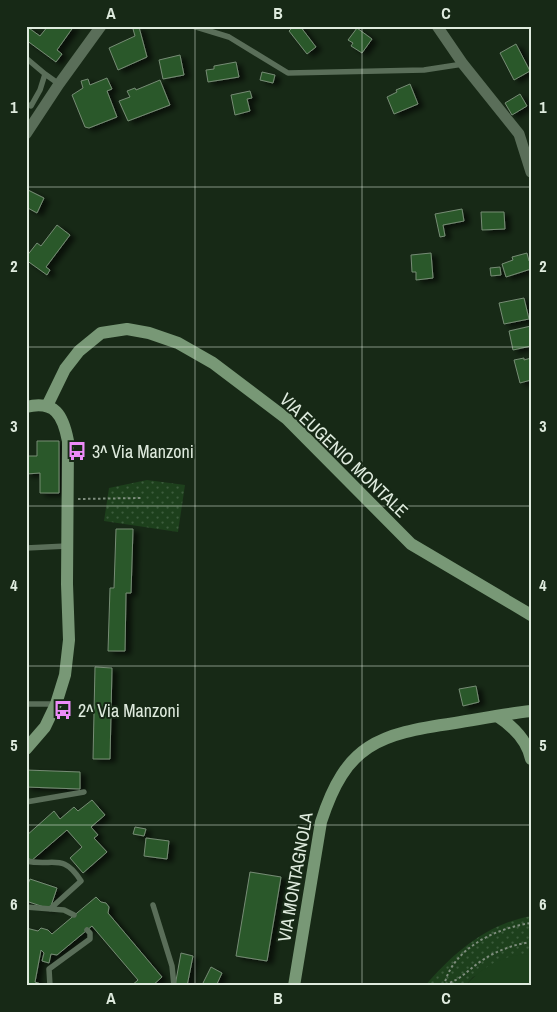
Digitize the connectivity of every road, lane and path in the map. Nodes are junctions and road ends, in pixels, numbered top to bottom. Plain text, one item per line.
1 (100, 26) edge
2 (194, 26) edge
3 (438, 26) edge
4 (26, 58) edge
5 (463, 64) junction
6 (45, 74) junction
7 (59, 84) junction
8 (26, 104) edge
9 (26, 134) edge
10 (531, 172) edge
11 (47, 406) junction
12 (26, 407) edge
13 (140, 498) dead end
14 (68, 499) junction
15 (67, 546) junction
16 (26, 548) edge
17 (531, 615) edge
18 (26, 704) edge
19 (56, 704) junction
20 (531, 711) edge
21 (497, 716) junction
22 (26, 749) edge
23 (530, 755) edge
24 (84, 792) dead end
25 (26, 802) edge
26 (26, 861) edge
27 (153, 905) dead end
28 (26, 908) edge
29 (50, 909) junction
30 (74, 916) dead end
31 (531, 923) edge
32 (87, 930) dead end
33 (531, 942) edge
34 (445, 985) edge
35 (50, 986) edge
36 (174, 986) edge
37 (294, 986) edge

1 - 7 street
2 - 5 lane
3 - 5 street
4 - 6 lane
5 - 10 street
6 - 7 lane
6 - 8 lane
7 - 9 street
11 - 12 street
11 - 14 street
11 - 17 street, VIA EUGENIO MONTALE
13 - 14 path
14 - 15 street
15 - 16 lane
15 - 19 street
18 - 19 lane
19 - 22 street
20 - 21 street, VIA MONTAGNOLA
21 - 23 street
21 - 37 street, VIA MONTAGNOLA
24 - 25 lane
26 - 29 lane
27 - 36 lane
28 - 29 lane
29 - 30 lane
31 - 34 path
32 - 35 lane
33 - 34 path

